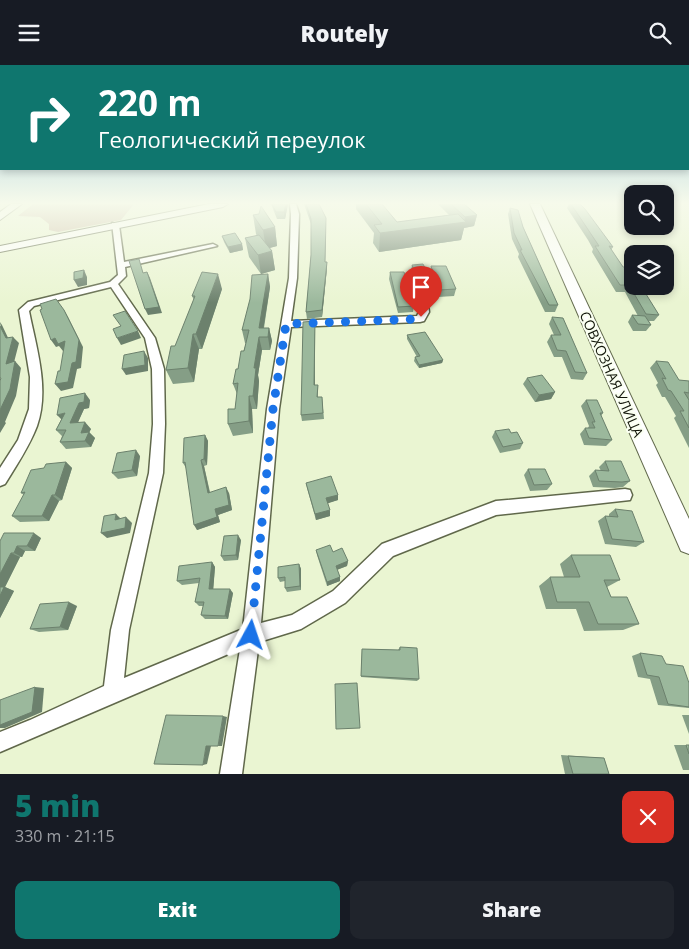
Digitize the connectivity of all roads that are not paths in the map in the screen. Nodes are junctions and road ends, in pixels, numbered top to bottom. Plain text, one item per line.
1 (57, 237) edge
2 (117, 237) edge
3 (294, 237) edge
4 (550, 237) edge
5 (213, 247) dead end
6 (0, 249) edge
7 (121, 265) junction
8 (113, 284) junction
9 (422, 298) dead end
10 (286, 324) junction
11 (0, 480) edge
12 (624, 495) dead end
13 (689, 543) edge
14 (251, 635) junction
15 (112, 692) junction
16 (0, 743) edge
17 (231, 774) edge

1 - 6 street
2 - 7 street
3 - 10 street
4 - 13 street, СОВХОЗНАЯ УЛИЦА
5 - 7 street
7 - 8 street
8 - 11 street
8 - 15 street
9 - 10 street
10 - 14 street
12 - 14 street
14 - 15 street
14 - 17 street
15 - 16 street

